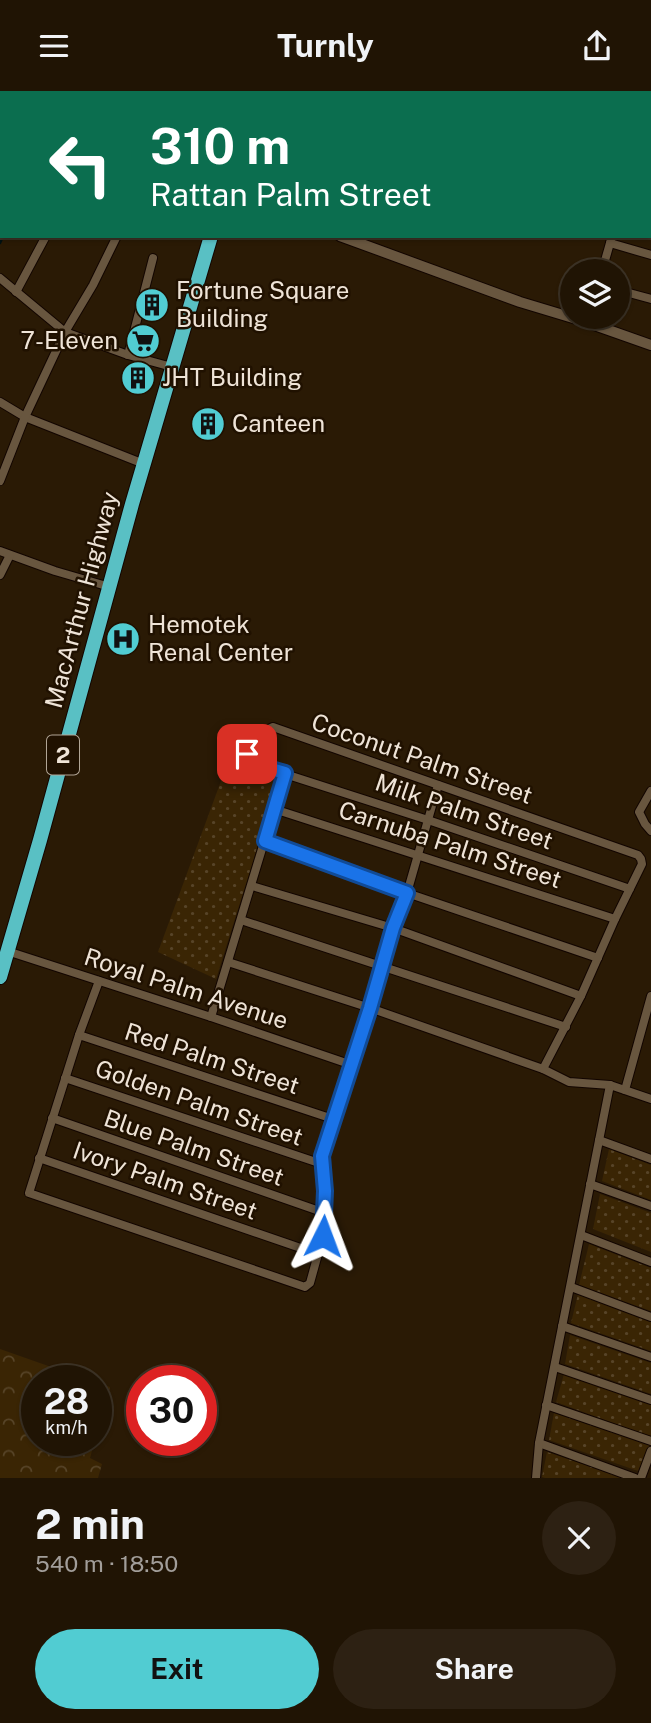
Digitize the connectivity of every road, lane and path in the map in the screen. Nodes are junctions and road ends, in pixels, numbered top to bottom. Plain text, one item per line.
1 (45, 238) edge
2 (116, 238) edge
3 (210, 238) edge
4 (345, 238) edge
5 (611, 239) edge
6 (651, 255) edge
7 (153, 258) dead end
8 (605, 259) edge
9 (0, 278) edge
10 (16, 292) junction
11 (630, 293) edge
12 (651, 299) edge
13 (560, 313) edge
14 (610, 329) edge
15 (65, 332) junction
16 (651, 345) edge
17 (128, 355) junction
18 (172, 367) junction
19 (0, 402) edge
20 (25, 417) junction
21 (145, 464) junction
22 (0, 481) edge
23 (0, 551) edge
24 (10, 555) junction
25 (0, 575) edge
26 (110, 587) junction
27 (285, 773) junction
28 (438, 785) junction
29 (651, 791) edge
30 (274, 809) junction
31 (428, 820) junction
32 (651, 831) edge
33 (265, 841) junction
34 (418, 856) junction
35 (252, 886) junction
36 (630, 889) junction
37 (407, 893) junction
38 (615, 919) junction
39 (241, 920) junction
40 (393, 928) junction
41 (7, 951) junction
42 (598, 958) junction
43 (228, 962) junction
44 (382, 966) junction
45 (0, 977) edge
46 (99, 981) junction
47 (581, 996) junction
48 (651, 996) edge
49 (370, 1008) junction
50 (211, 1017) junction
51 (566, 1027) junction
52 (79, 1035) junction
53 (352, 1065) junction
54 (543, 1069) junction
55 (65, 1078) junction
56 (610, 1085) junction
57 (625, 1090) junction
58 (651, 1099) edge
59 (51, 1118) junction
60 (333, 1119) junction
61 (599, 1140) junction
62 (39, 1158) junction
63 (651, 1159) edge
64 (322, 1164) junction
65 (590, 1184) junction
66 (651, 1206) edge
67 (325, 1213) junction
68 (581, 1235) junction
69 (318, 1254) junction
70 (651, 1262) edge
71 (571, 1287) junction
72 (651, 1317) edge
73 (562, 1327) junction
74 (651, 1357) edge
75 (555, 1367) junction
76 (651, 1400) edge
77 (546, 1405) junction
78 (651, 1441) edge
79 (539, 1443) junction
80 (651, 1451) edge
81 (536, 1478) edge
82 (635, 1478) edge
83 (641, 1478) edge

1 - 10 street
2 - 15 street
3 - 18 highway, MacArthur Highway / 2
4 - 13 main road
5 - 6 street
5 - 8 street
7 - 17 street
9 - 10 street
10 - 15 street
11 - 12 street
14 - 16 main road
15 - 17 street
15 - 20 street
17 - 18 street
18 - 21 highway, MacArthur Highway / 2
19 - 20 street
20 - 21 street
20 - 22 street
21 - 26 highway, MacArthur Highway / 2
23 - 24 street
24 - 25 street
24 - 26 street
26 - 41 highway, MacArthur Highway / 2
27 - 28 street, Coconut Palm Street
27 - 30 street
27 - 31 street, Milk Palm Street
28 - 31 street
28 - 36 street, Coconut Palm Street
29 - 32 street
30 - 33 street
30 - 34 street, Carnuba Palm Street
31 - 34 street
31 - 36 street, Milk Palm Street
33 - 35 street
33 - 37 street
34 - 37 street
34 - 38 street, Carnuba Palm Street
35 - 39 street
35 - 40 street
36 - 38 street
37 - 40 street
37 - 42 street
38 - 42 street
39 - 43 street
39 - 44 street
40 - 44 street
40 - 47 street
41 - 45 highway, MacArthur Highway / 2
41 - 46 street, Royal Palm Avenue
42 - 47 street
43 - 49 street
43 - 50 street
44 - 49 street
44 - 51 street
46 - 50 street, Royal Palm Avenue
46 - 52 street
47 - 51 street
48 - 57 street
49 - 53 street
49 - 54 street
50 - 53 street, Royal Palm Avenue
51 - 54 street
52 - 55 street
52 - 60 street, Red Palm Street
53 - 60 street
54 - 56 street
55 - 59 street
55 - 64 street, Golden Palm Street
56 - 57 street
56 - 61 street
57 - 58 street
59 - 62 street
59 - 67 street, Blue Palm Street
60 - 64 street
61 - 63 street
61 - 65 street
62 - 69 street, Ivory Palm Street
62 - 69 street
64 - 67 street
65 - 66 street
65 - 68 street
67 - 69 street
68 - 70 street
68 - 71 street
71 - 72 street
71 - 73 street
73 - 74 street
73 - 75 street
75 - 76 street
75 - 77 street
77 - 78 street
77 - 79 street
79 - 81 street
79 - 82 street
80 - 83 street

